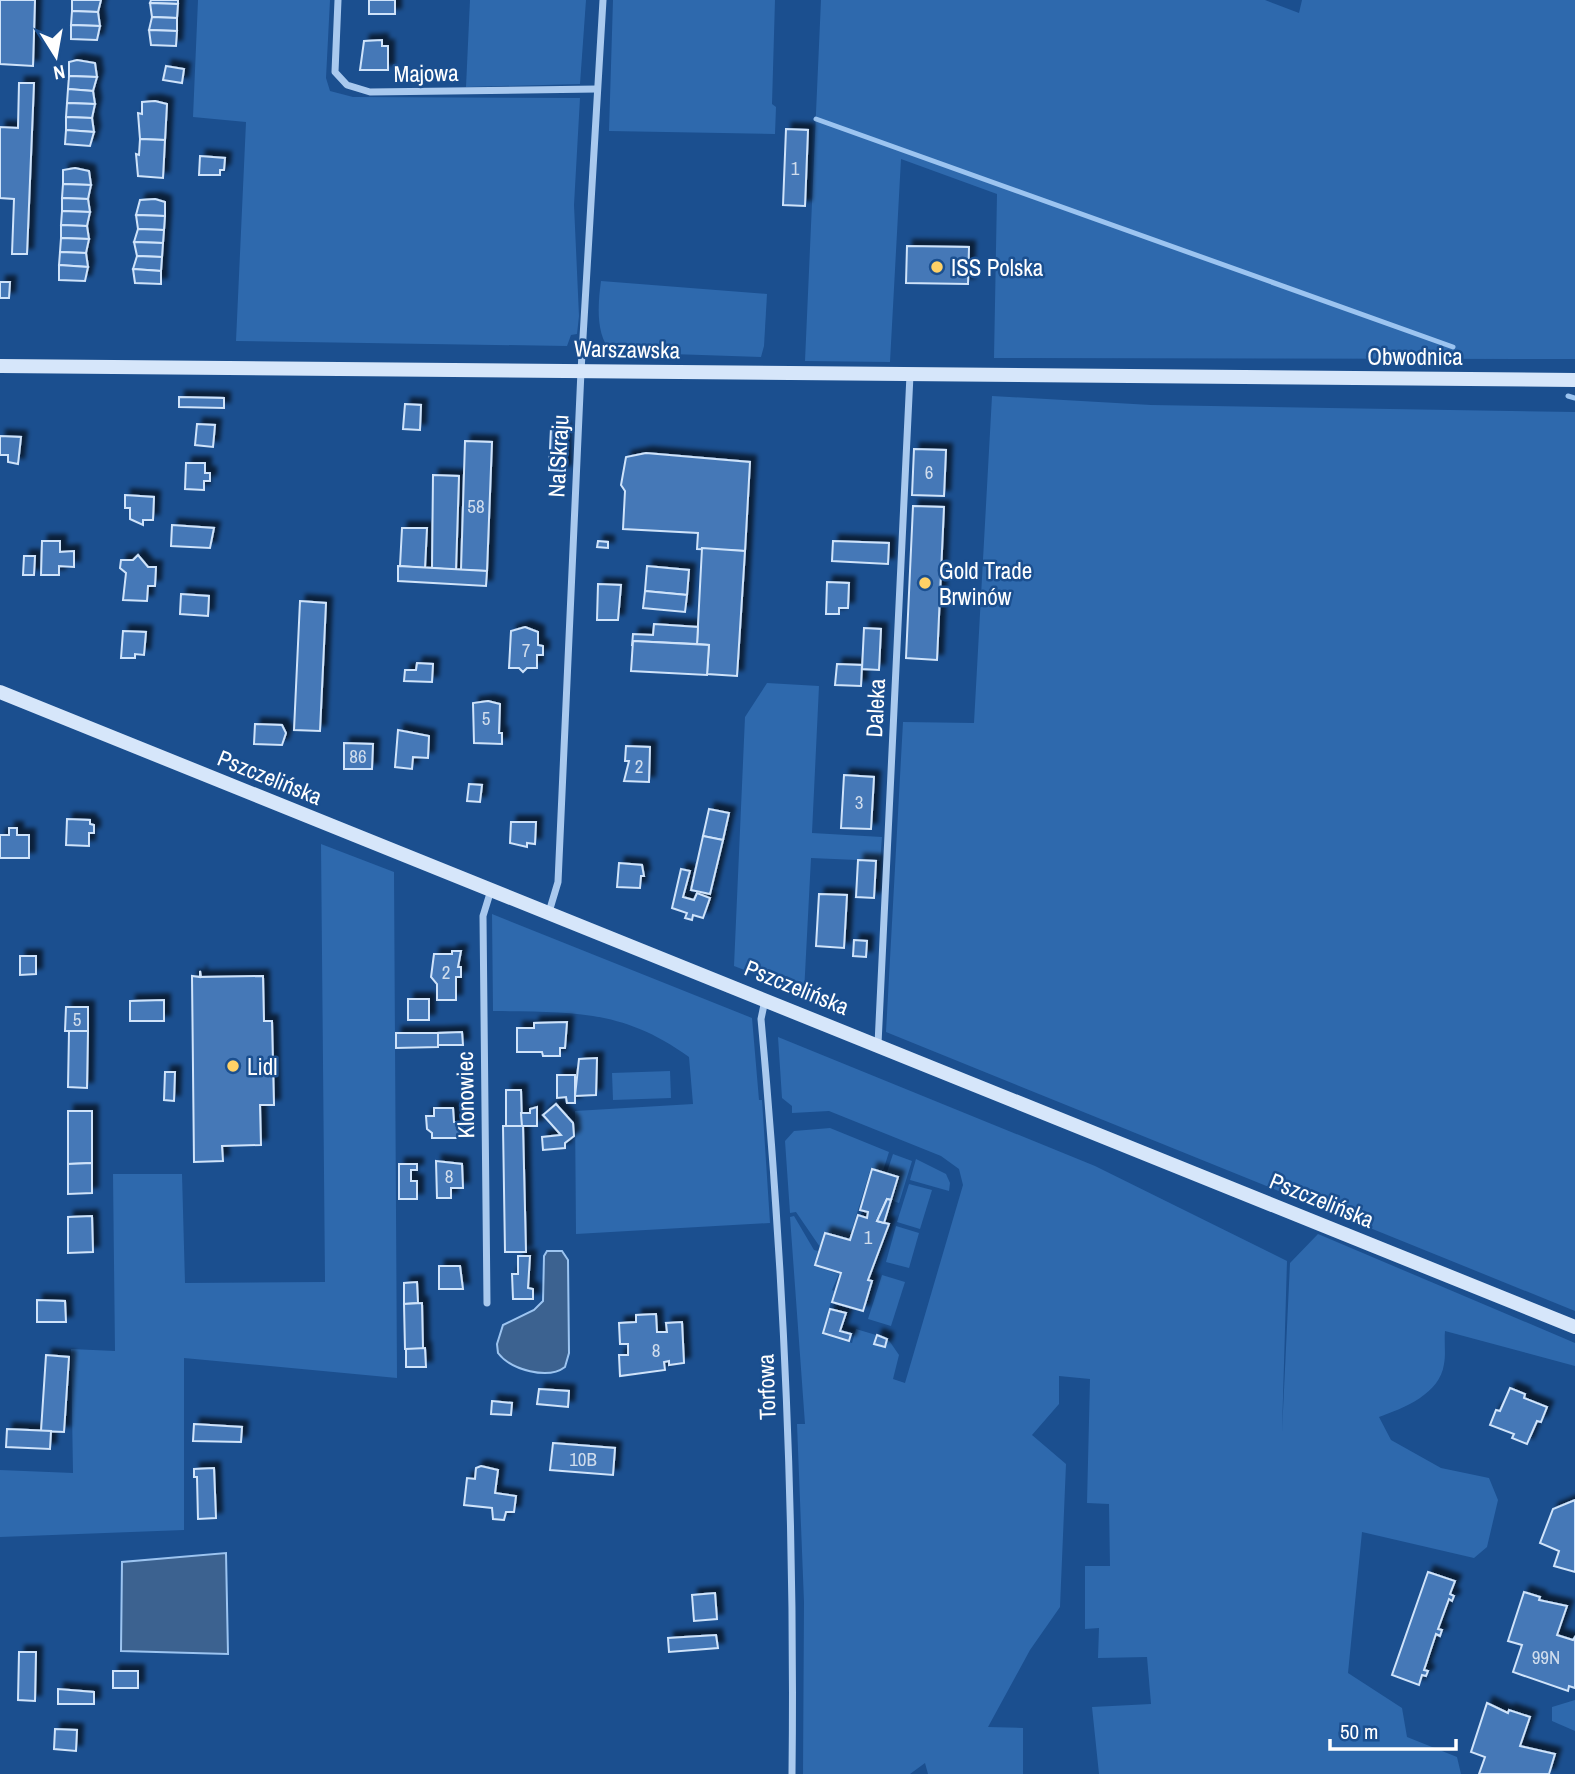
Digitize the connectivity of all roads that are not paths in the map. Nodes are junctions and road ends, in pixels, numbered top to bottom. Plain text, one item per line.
1 (338, 0) edge
2 (603, 0) edge
3 (597, 89) junction
4 (0, 366) edge
5 (582, 371) junction
6 (910, 374) junction
7 (1254, 378) joint
8 (1575, 380) edge
9 (0, 692) edge
10 (491, 889) junction
11 (549, 912) junction
12 (765, 999) junction
13 (878, 1044) junction
14 (487, 1303) dead end
15 (1575, 1327) edge
16 (792, 1774) edge

1 - 3 street, Majowa
2 - 3 street, Na Skraju
3 - 5 street, Na Skraju
4 - 5 main road, Warszawska
5 - 6 main road, Warszawska
5 - 11 street, Na Skraju
6 - 7 main road, Warszawska
6 - 13 street, Daleka
7 - 8 main road, Obwodnica
9 - 10 main road, Pszczelińska
10 - 11 main road, Pszczelińska
10 - 14 street, Klonowiec
11 - 12 main road, Pszczelińska
12 - 13 main road, Pszczelińska
12 - 16 street, Torfowa
13 - 15 main road, Pszczelińska

